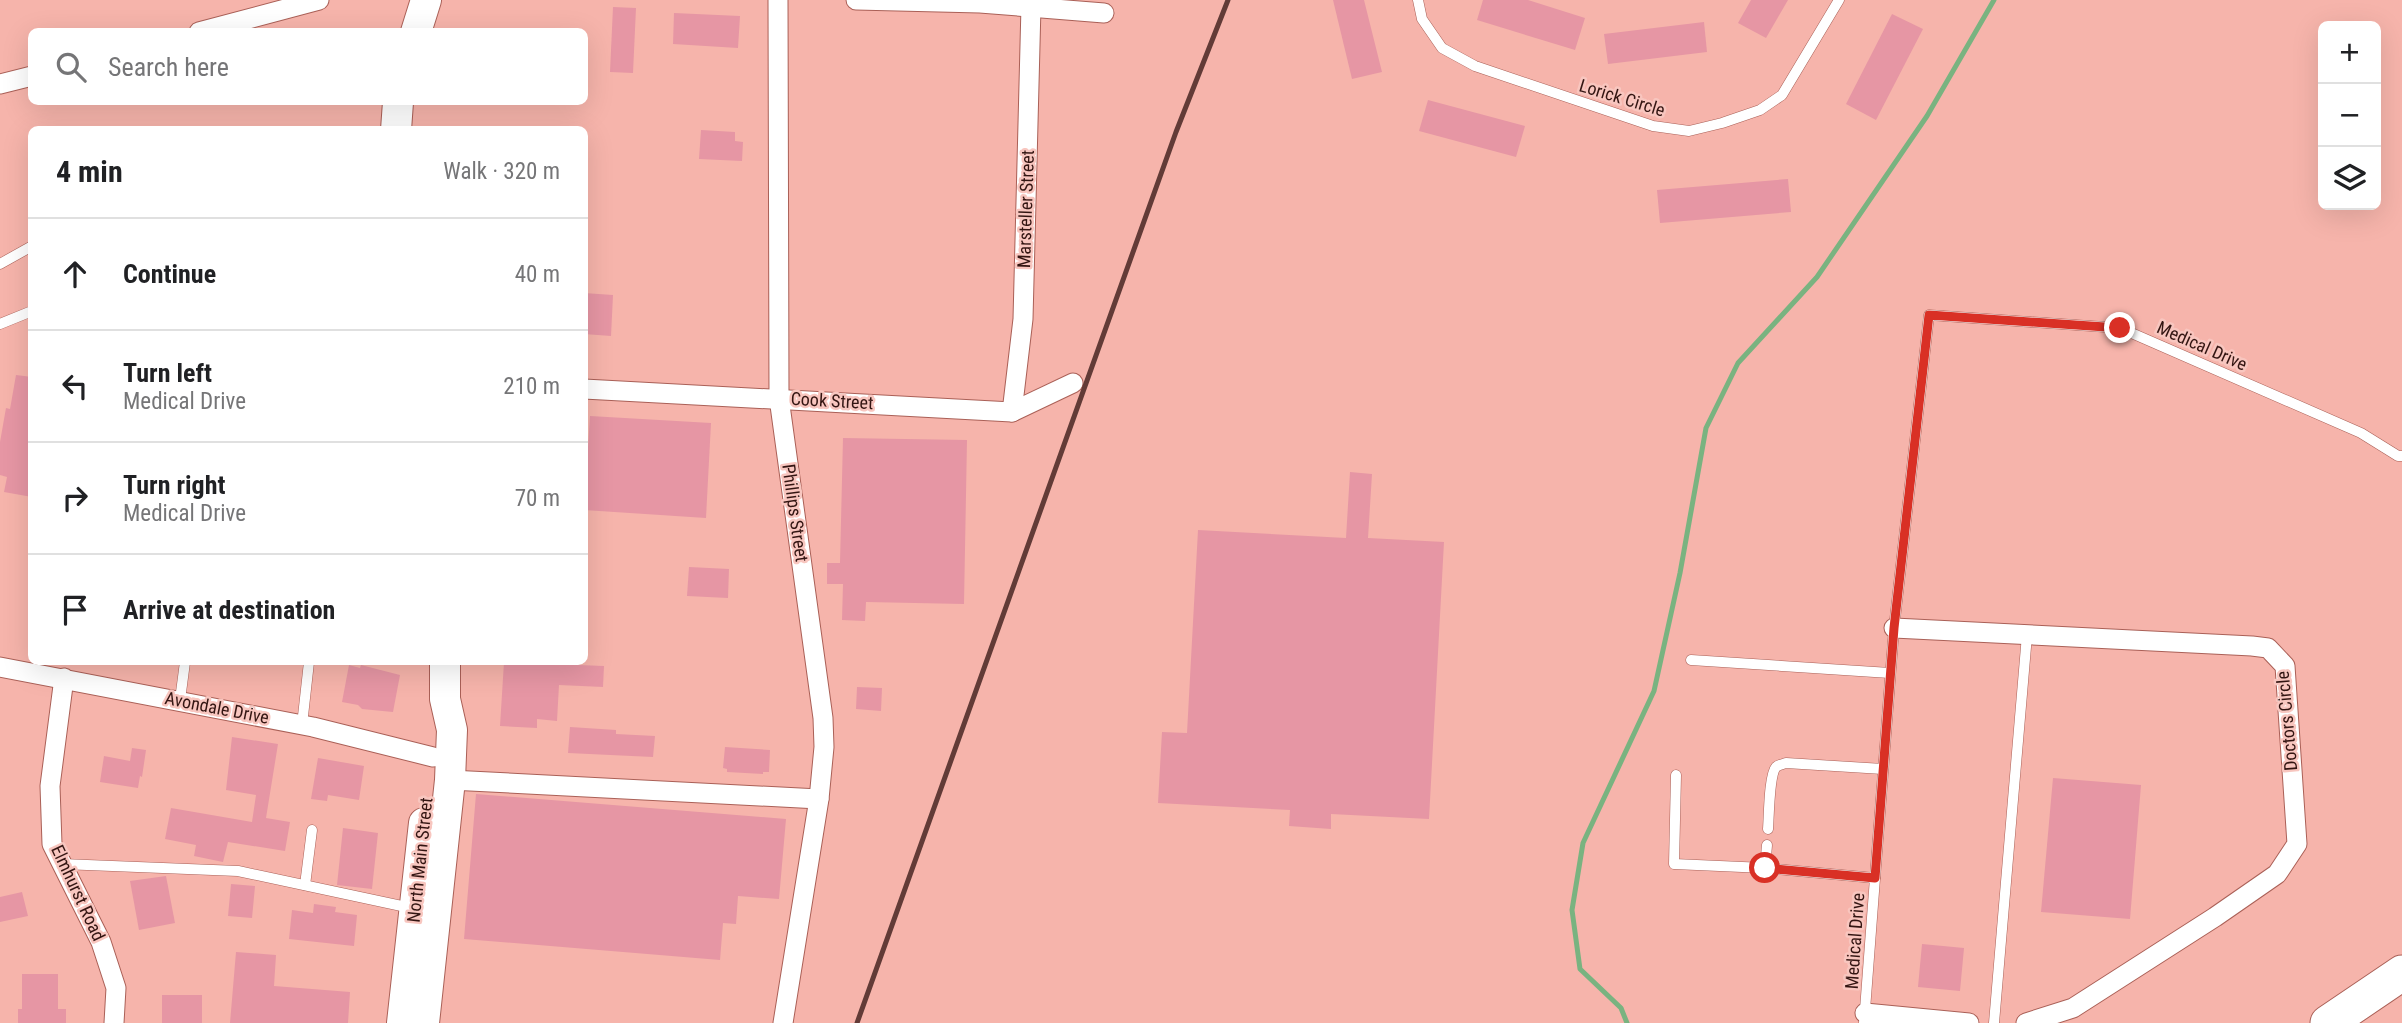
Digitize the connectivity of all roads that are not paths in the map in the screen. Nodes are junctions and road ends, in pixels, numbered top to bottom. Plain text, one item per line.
1 (319, 0) edge
2 (426, 0) edge
3 (778, 0) edge
4 (856, 0) edge
5 (1418, 0) edge
6 (1839, 0) edge
7 (981, 1) edge
8 (288, 4) edge
9 (1031, 6) junction
10 (1104, 13) dead end
11 (212, 28) edge
12 (417, 28) edge
13 (28, 77) edge
14 (0, 84) edge
15 (398, 105) edge
16 (396, 126) edge
17 (28, 248) edge
18 (0, 264) edge
19 (28, 313) edge
20 (0, 324) edge
21 (1073, 383) dead end
22 (588, 389) edge
23 (779, 398) junction
24 (1012, 412) junction
25 (2402, 456) edge
26 (1894, 628) junction
27 (2027, 635) junction
28 (1690, 660) dead end
29 (185, 665) edge
30 (309, 665) edge
31 (444, 665) edge
32 (0, 667) edge
33 (1890, 673) junction
34 (64, 678) junction
35 (180, 700) junction
36 (302, 725) junction
37 (441, 768) junction
38 (1883, 769) junction
39 (1676, 775) dead end
40 (819, 799) junction
41 (1768, 829) dead end
42 (312, 830) dead end
43 (1767, 845) dead end
44 (62, 864) junction
45 (1765, 868) junction
46 (1875, 878) junction
47 (305, 885) junction
48 (415, 908) junction
49 (2402, 973) edge
50 (1865, 1018) edge
51 (2055, 1019) edge
52 (114, 1023) edge
53 (402, 1023) edge
54 (424, 1023) edge
55 (783, 1023) edge
56 (1969, 1023) edge
57 (1994, 1023) edge
58 (2026, 1023) edge
59 (2328, 1023) edge

1 - 8 street
2 - 12 main road
3 - 23 street, Phillips Street
4 - 7 street
5 - 6 lane, Lorick Circle
7 - 9 street
8 - 11 street
9 - 10 street
9 - 24 street, Marsteller Street
13 - 14 street
15 - 16 main road
17 - 18 lane
19 - 20 lane
21 - 24 street, Cook Street
22 - 23 street, Cook Street
23 - 24 street, Cook Street
23 - 40 street, Phillips Street
25 - 26 lane, Medical Drive
26 - 27 street, Doctors Circle
26 - 33 lane, Medical Drive
27 - 51 street, Doctors Circle
27 - 57 lane
28 - 33 lane
29 - 35 lane
30 - 36 lane
31 - 37 main road, North Main Street
32 - 34 street, Avondale Drive
33 - 38 lane, Medical Drive
34 - 35 street, Avondale Drive
34 - 44 street, Elmhurst Road
35 - 36 street, Avondale Drive
36 - 37 street, Avondale Drive
37 - 40 street, Avondale Drive
37 - 48 main road, North Main Street
37 - 54 main road, North Main Street
38 - 41 lane
38 - 46 lane, Medical Drive
39 - 45 lane
40 - 55 street, Phillips Street
42 - 47 lane
43 - 45 lane
44 - 47 lane
44 - 52 street, Elmhurst Road
45 - 46 lane
46 - 50 lane, Medical Drive
47 - 48 lane
48 - 53 main road, North Main Street
49 - 59 highway
50 - 56 street
51 - 58 street, Doctors Circle

